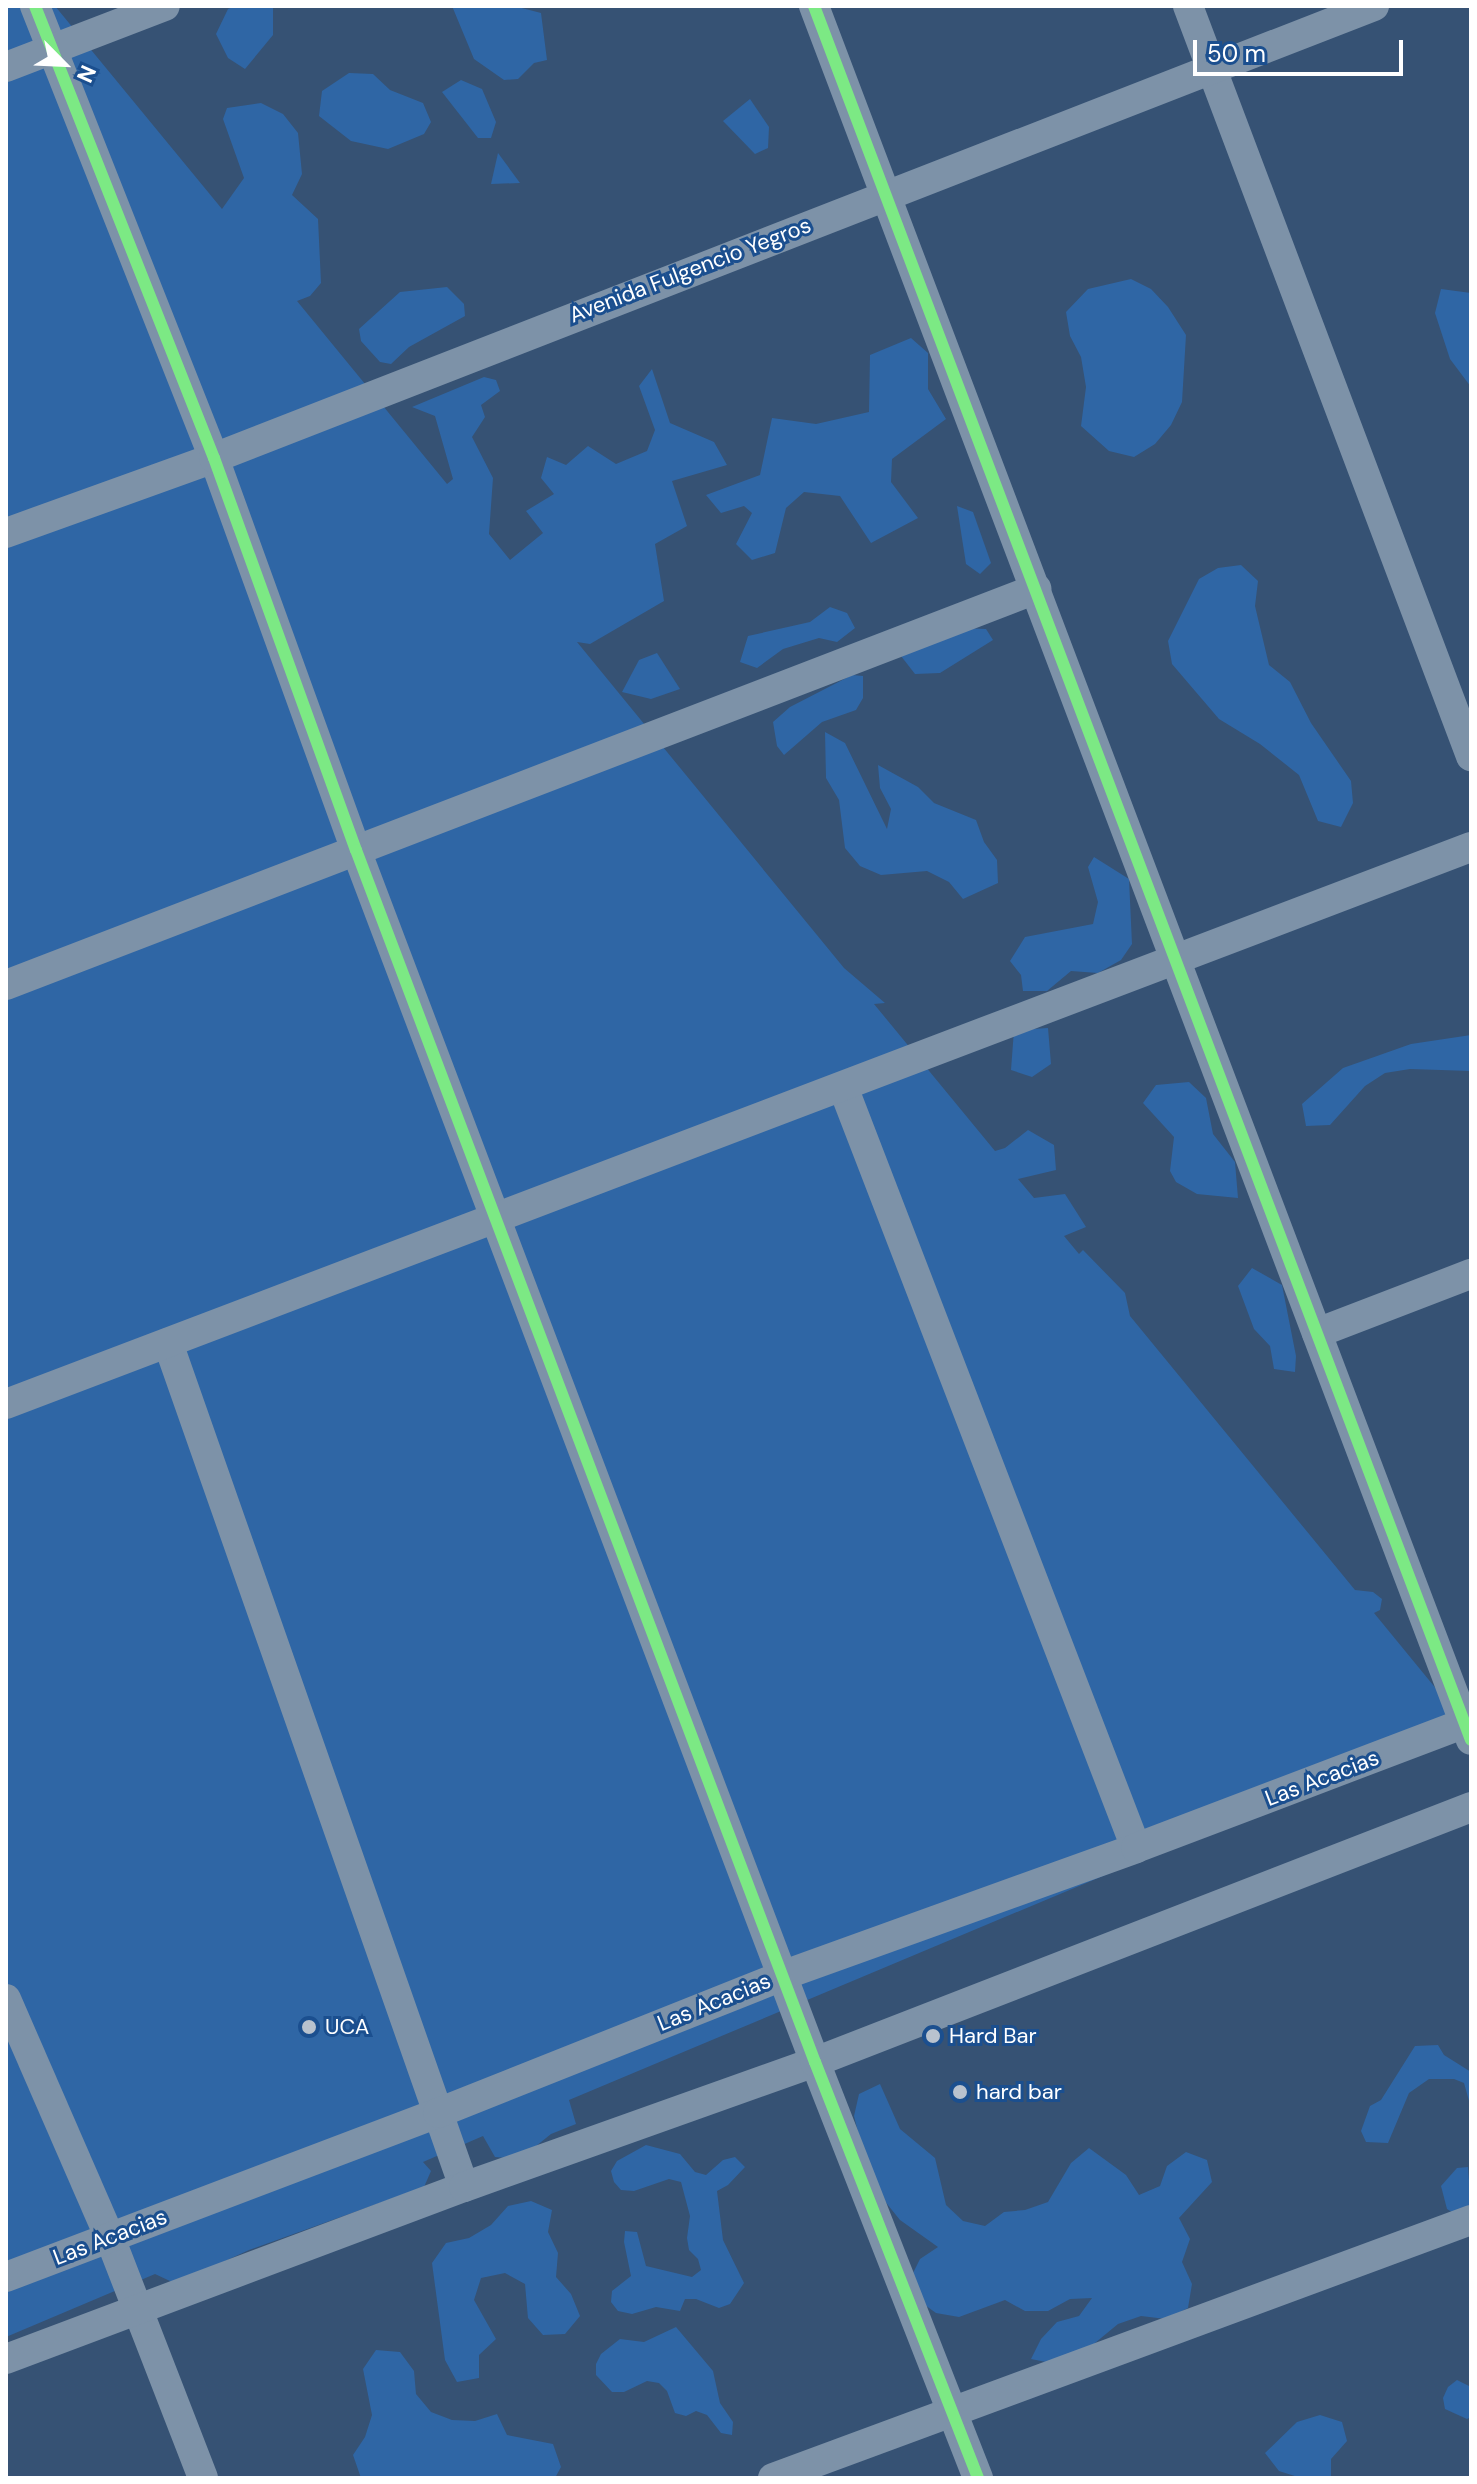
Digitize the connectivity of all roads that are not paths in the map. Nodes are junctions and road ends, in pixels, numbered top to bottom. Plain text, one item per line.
1 (35, 6) edge
2 (165, 6) edge
3 (814, 6) edge
4 (1188, 6) edge
5 (1374, 6) edge
6 (51, 50) junction
7 (6, 67) edge
8 (1213, 67) junction
9 (884, 195) junction
10 (214, 458) junction
11 (6, 533) edge
12 (1036, 589) junction
13 (1471, 756) edge
14 (1471, 847) edge
15 (356, 850) junction
16 (1177, 961) junction
17 (6, 985) edge
18 (843, 1087) junction
19 (496, 1218) junction
20 (1471, 1274) edge
21 (1317, 1333) junction
22 (168, 1343) junction
23 (6, 1404) edge
24 (1469, 1728) edge
25 (1471, 1807) edge
26 (1136, 1848) junction
27 (784, 1975) junction
28 (6, 1999) edge
29 (815, 2062) junction
30 (438, 2113) junction
31 (464, 2187) junction
32 (1471, 2220) edge
33 (110, 2238) junction
34 (6, 2277) edge
35 (138, 2309) junction
36 (6, 2359) edge
37 (953, 2413) junction
38 (203, 2478) edge
39 (773, 2478) edge
40 (978, 2478) edge

1 - 6 street
2 - 6 street
3 - 9 street
4 - 8 street
5 - 8 street, Avenida Fulgencio Yegros
6 - 7 street
6 - 10 street
8 - 9 street, Avenida Fulgencio Yegros
8 - 13 street
9 - 10 street, Avenida Fulgencio Yegros
9 - 12 street
10 - 11 street, Avenida Fulgencio Yegros
10 - 15 street
12 - 15 street
12 - 16 street
14 - 16 street
15 - 17 street
15 - 19 street
16 - 18 street
16 - 21 street
18 - 19 street
18 - 26 street
19 - 22 street
19 - 27 street
20 - 21 street
21 - 24 street
22 - 23 street
22 - 30 street
24 - 26 street, Las Acacias
25 - 29 street
26 - 27 street, Las Acacias
27 - 29 street
27 - 30 street, Las Acacias
28 - 33 street
29 - 31 street
29 - 37 street
30 - 31 street
30 - 33 street, Las Acacias
31 - 35 street
32 - 37 street
33 - 34 street, Las Acacias
33 - 35 street
35 - 36 street
35 - 38 street
37 - 39 street
37 - 40 street

